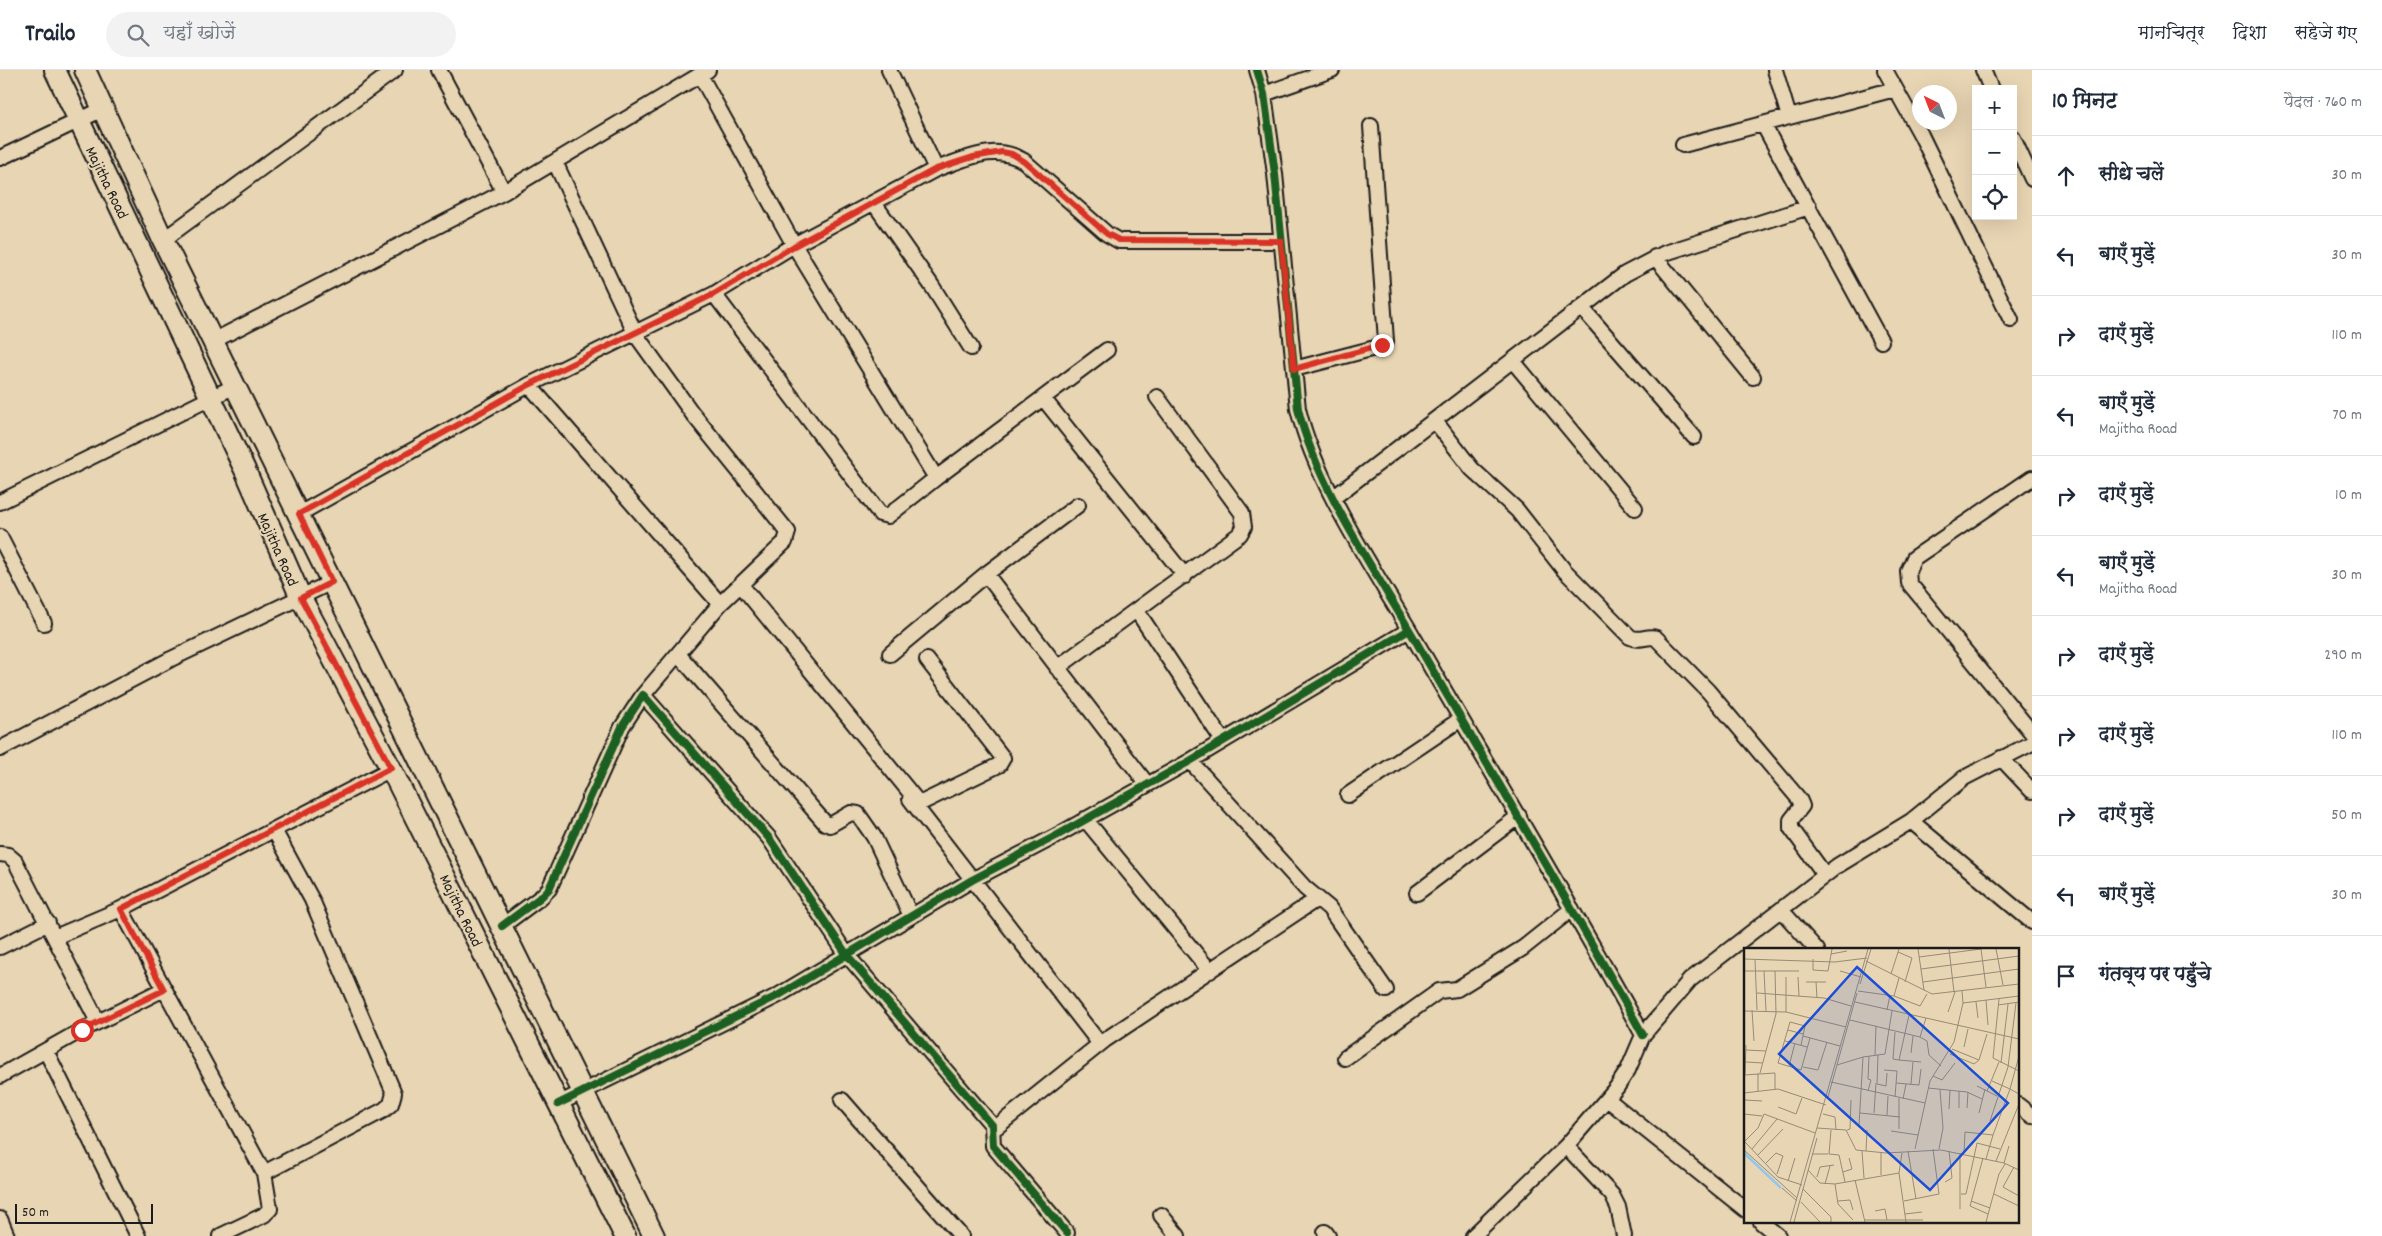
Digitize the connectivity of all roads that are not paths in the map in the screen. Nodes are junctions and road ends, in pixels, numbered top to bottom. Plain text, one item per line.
1 (55, 70) edge
2 (85, 70) edge
3 (395, 70) edge
4 (439, 70) edge
5 (889, 70) edge
6 (1257, 70) edge
7 (1332, 70) edge
8 (1775, 70) edge
9 (1885, 70) edge
10 (1983, 70) edge
11 (704, 72) edge
12 (1989, 85) edge
13 (1895, 89) junction
14 (1264, 94) junction
15 (103, 109) junction
16 (1788, 117) junction
17 (78, 121) junction
18 (1763, 124) junction
19 (1371, 126) dead end
20 (1683, 145) dead end
21 (2017, 147) edge
22 (0, 158) edge
23 (555, 162) junction
24 (936, 169) junction
25 (2032, 179) edge
26 (504, 192) junction
27 (874, 203) junction
28 (1809, 208) junction
29 (163, 240) junction
30 (1281, 241) junction
31 (794, 246) junction
32 (1655, 257) junction
33 (714, 294) junction
34 (1582, 308) junction
35 (2011, 320) dead end
36 (636, 335) junction
37 (213, 341) junction
38 (1881, 341) dead end
39 (971, 348) dead end
40 (1107, 350) dead end
41 (1513, 361) junction
42 (1294, 369) junction
43 (1753, 377) dead end
44 (529, 385) junction
45 (235, 386) junction
46 (1157, 396) dead end
47 (1043, 398) junction
48 (209, 399) junction
49 (1435, 420) junction
50 (1694, 437) dead end
51 (936, 478) junction
52 (2032, 478) edge
53 (1333, 498) junction
54 (0, 502) edge
55 (1078, 505) dead end
56 (1635, 508) dead end
57 (299, 514) junction
58 (0, 537) edge
59 (986, 574) junction
60 (1186, 576) junction
61 (332, 582) junction
62 (741, 584) junction
63 (301, 598) junction
64 (720, 604) junction
65 (1137, 610) junction
66 (44, 623) dead end
67 (1409, 630) junction
68 (794, 650) junction
69 (890, 654) dead end
70 (679, 655) junction
71 (927, 660) dead end
72 (1057, 668) junction
73 (643, 695) junction
74 (1461, 719) junction
75 (2032, 733) edge
76 (1223, 741) junction
77 (2032, 743) edge
78 (0, 749) edge
79 (2001, 758) junction
80 (1190, 761) junction
81 (391, 768) junction
82 (1147, 784) junction
83 (2032, 792) edge
84 (1348, 795) dead end
85 (1519, 816) junction
86 (1085, 820) junction
87 (1911, 821) junction
88 (274, 830) junction
89 (0, 854) edge
90 (1825, 875) junction
91 (972, 880) junction
92 (1417, 894) dead end
93 (1317, 899) junction
94 (121, 909) junction
95 (1572, 909) junction
96 (1781, 910) junction
97 (911, 916) junction
98 (2032, 922) edge
99 (48, 923) junction
100 (502, 926) junction
101 (55, 938) junction
102 (0, 946) edge
103 (1815, 948) edge
104 (847, 954) junction
105 (1210, 971) junction
106 (164, 990) junction
107 (1386, 990) dead end
108 (98, 1022) junction
109 (1643, 1035) junction
110 (1100, 1044) junction
111 (46, 1051) junction
112 (1345, 1058) dead end
113 (0, 1076) edge
114 (584, 1093) junction
115 (1607, 1099) junction
116 (842, 1100) dead end
117 (558, 1104) junction
118 (2020, 1107) edge
119 (2032, 1116) edge
120 (994, 1129) junction
121 (1566, 1146) junction
122 (264, 1173) junction
123 (1744, 1208) edge
124 (1160, 1215) dead end
125 (0, 1219) edge
126 (1763, 1224) edge
127 (1067, 1233) dead end
128 (7, 1236) edge
129 (138, 1236) edge
130 (220, 1236) edge
131 (625, 1236) edge
132 (654, 1236) edge
133 (961, 1236) edge
134 (1178, 1236) edge
135 (1473, 1236) edge
136 (1624, 1236) edge
137 (1778, 1236) edge

1 - 17 main road, Majitha Road
2 - 15 main road, Majitha Road
3 - 29 street
4 - 26 street
5 - 24 street
6 - 14 street
7 - 14 street
8 - 16 street
9 - 13 street
10 - 12 street
11 - 23 street
11 - 31 street
13 - 16 street
13 - 35 street
14 - 30 street
15 - 17 street
15 - 29 main road, Majitha Road
16 - 18 street
17 - 22 street
17 - 48 main road, Majitha Road
18 - 20 street
18 - 28 street
19 - 42 street
21 - 25 street
23 - 26 street
23 - 36 street
24 - 27 street
24 - 30 street
26 - 37 street
27 - 31 street
27 - 39 street
28 - 32 street
28 - 38 street
29 - 37 main road, Majitha Road
30 - 42 street
31 - 33 street
31 - 51 street
32 - 34 street
32 - 43 street
33 - 36 street
33 - 51 street
34 - 41 street
34 - 50 street
36 - 44 street
36 - 62 street
37 - 45 main road, Majitha Road
40 - 47 street
41 - 49 street
41 - 56 street
42 - 53 street
44 - 57 street
44 - 64 street
45 - 48 street
45 - 57 main road, Majitha Road
46 - 60 street
47 - 51 street
47 - 60 street
48 - 54 street
48 - 63 main road, Majitha Road
49 - 53 street
49 - 90 street
52 - 75 street
53 - 67 street
55 - 59 street
57 - 61 main road, Majitha Road
58 - 66 street
59 - 69 street
59 - 72 street
60 - 65 street
61 - 63 street
61 - 100 main road, Majitha Road
62 - 64 street
62 - 68 street
63 - 78 street
63 - 81 main road, Majitha Road
64 - 70 street
65 - 72 street
65 - 76 street
67 - 74 street
67 - 76 street
68 - 71 street
68 - 91 street
70 - 73 street
70 - 97 street
72 - 82 street
73 - 100 street
73 - 104 street
74 - 84 street
74 - 85 street
76 - 80 street
77 - 79 street
79 - 83 street
79 - 87 street
80 - 82 street
80 - 93 street
81 - 88 street
81 - 117 main road, Majitha Road
82 - 86 street
85 - 92 street
85 - 95 street
86 - 91 street
86 - 105 street
87 - 90 street
87 - 98 street
88 - 94 street
88 - 122 street
89 - 99 street
90 - 96 street
91 - 97 street
91 - 110 street
93 - 105 street
93 - 107 street
94 - 101 street
94 - 106 street
95 - 109 street
95 - 112 street
96 - 103 street
96 - 109 street
97 - 104 street
99 - 101 street
99 - 102 street
100 - 114 main road, Majitha Road
101 - 108 street
104 - 114 street
104 - 120 street
105 - 110 street
106 - 108 street
106 - 122 street
108 - 111 street
109 - 115 street
110 - 120 street
111 - 113 street
111 - 129 street
114 - 117 street
114 - 132 main road, Majitha Road
115 - 121 street
115 - 123 street
116 - 133 street
117 - 131 main road, Majitha Road
118 - 119 street
120 - 127 street
121 - 135 street
121 - 136 street
122 - 130 street
124 - 134 street
125 - 128 street
126 - 137 street

